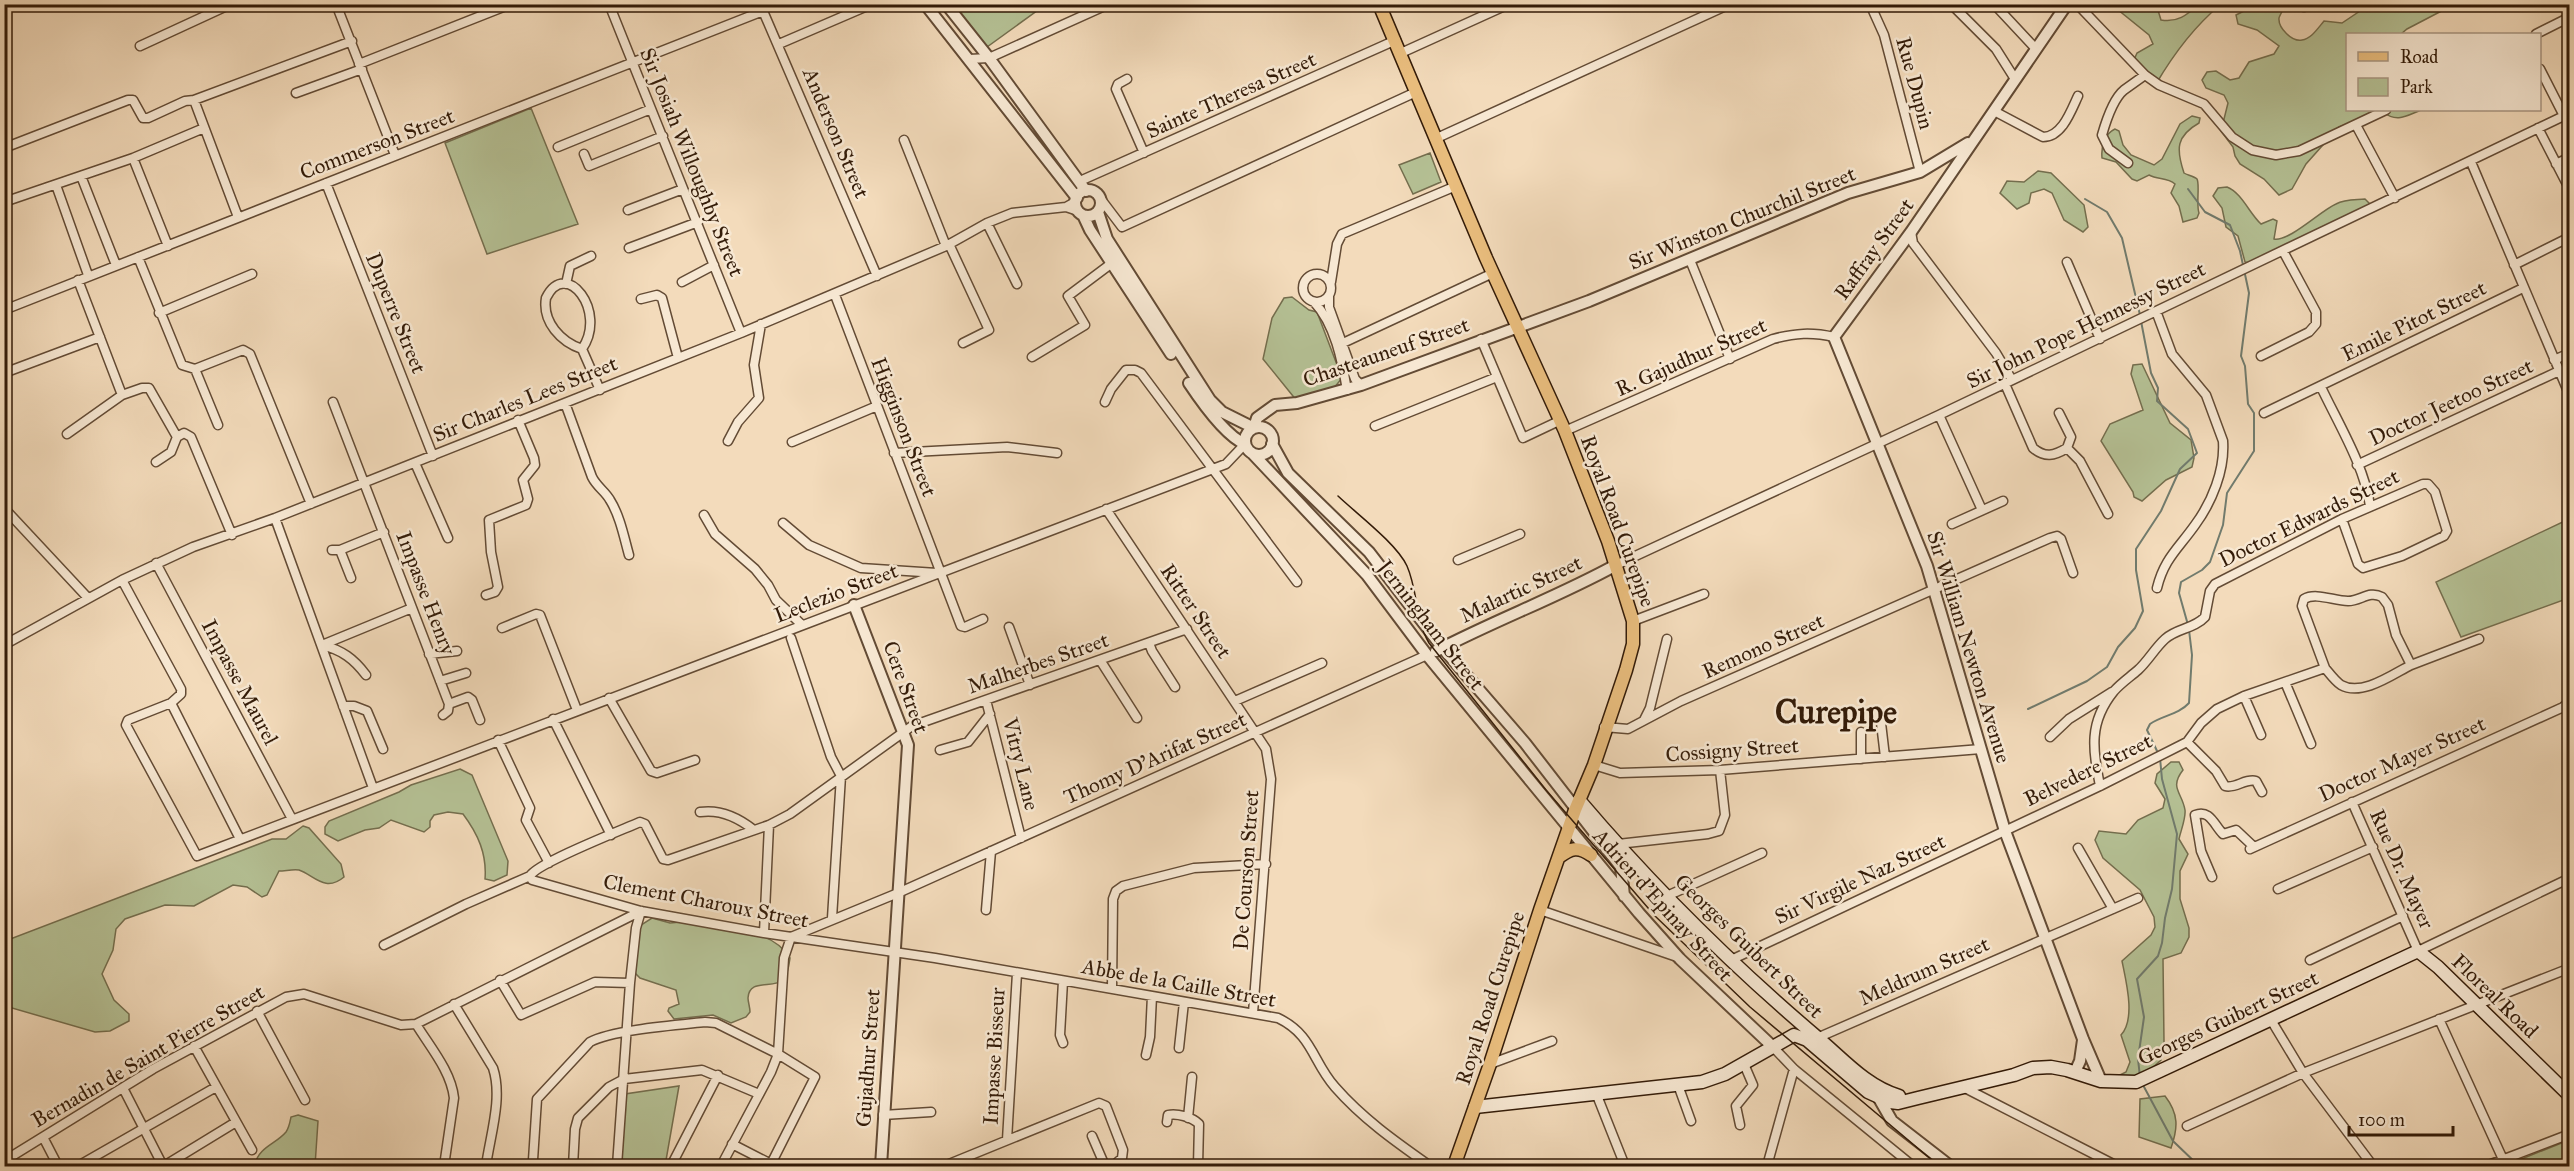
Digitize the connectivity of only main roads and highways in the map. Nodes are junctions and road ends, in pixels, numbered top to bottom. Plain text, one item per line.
1 (1379, 4) edge
2 (1577, 805) junction
3 (1591, 855) road end
4 (1559, 857) junction
5 (2418, 951) joint
6 (1812, 1039) junction
7 (2570, 1096) edge
8 (1903, 1101) junction
9 (1475, 1107) junction
10 (1454, 1167) edge

1 - 2 main road, Royal Road Curepipe
2 - 4 main road, Royal Road Curepipe
2 - 6 main road, Georges Guibert Street
3 - 4 main road
4 - 9 main road, Royal Road Curepipe
5 - 7 main road, Floreal Road
5 - 8 main road, Georges Guibert Street
6 - 8 main road, Georges Guibert Street
6 - 8 main road, Georges Guibert Street
6 - 9 main road
9 - 10 main road, Royal Road Curepipe

